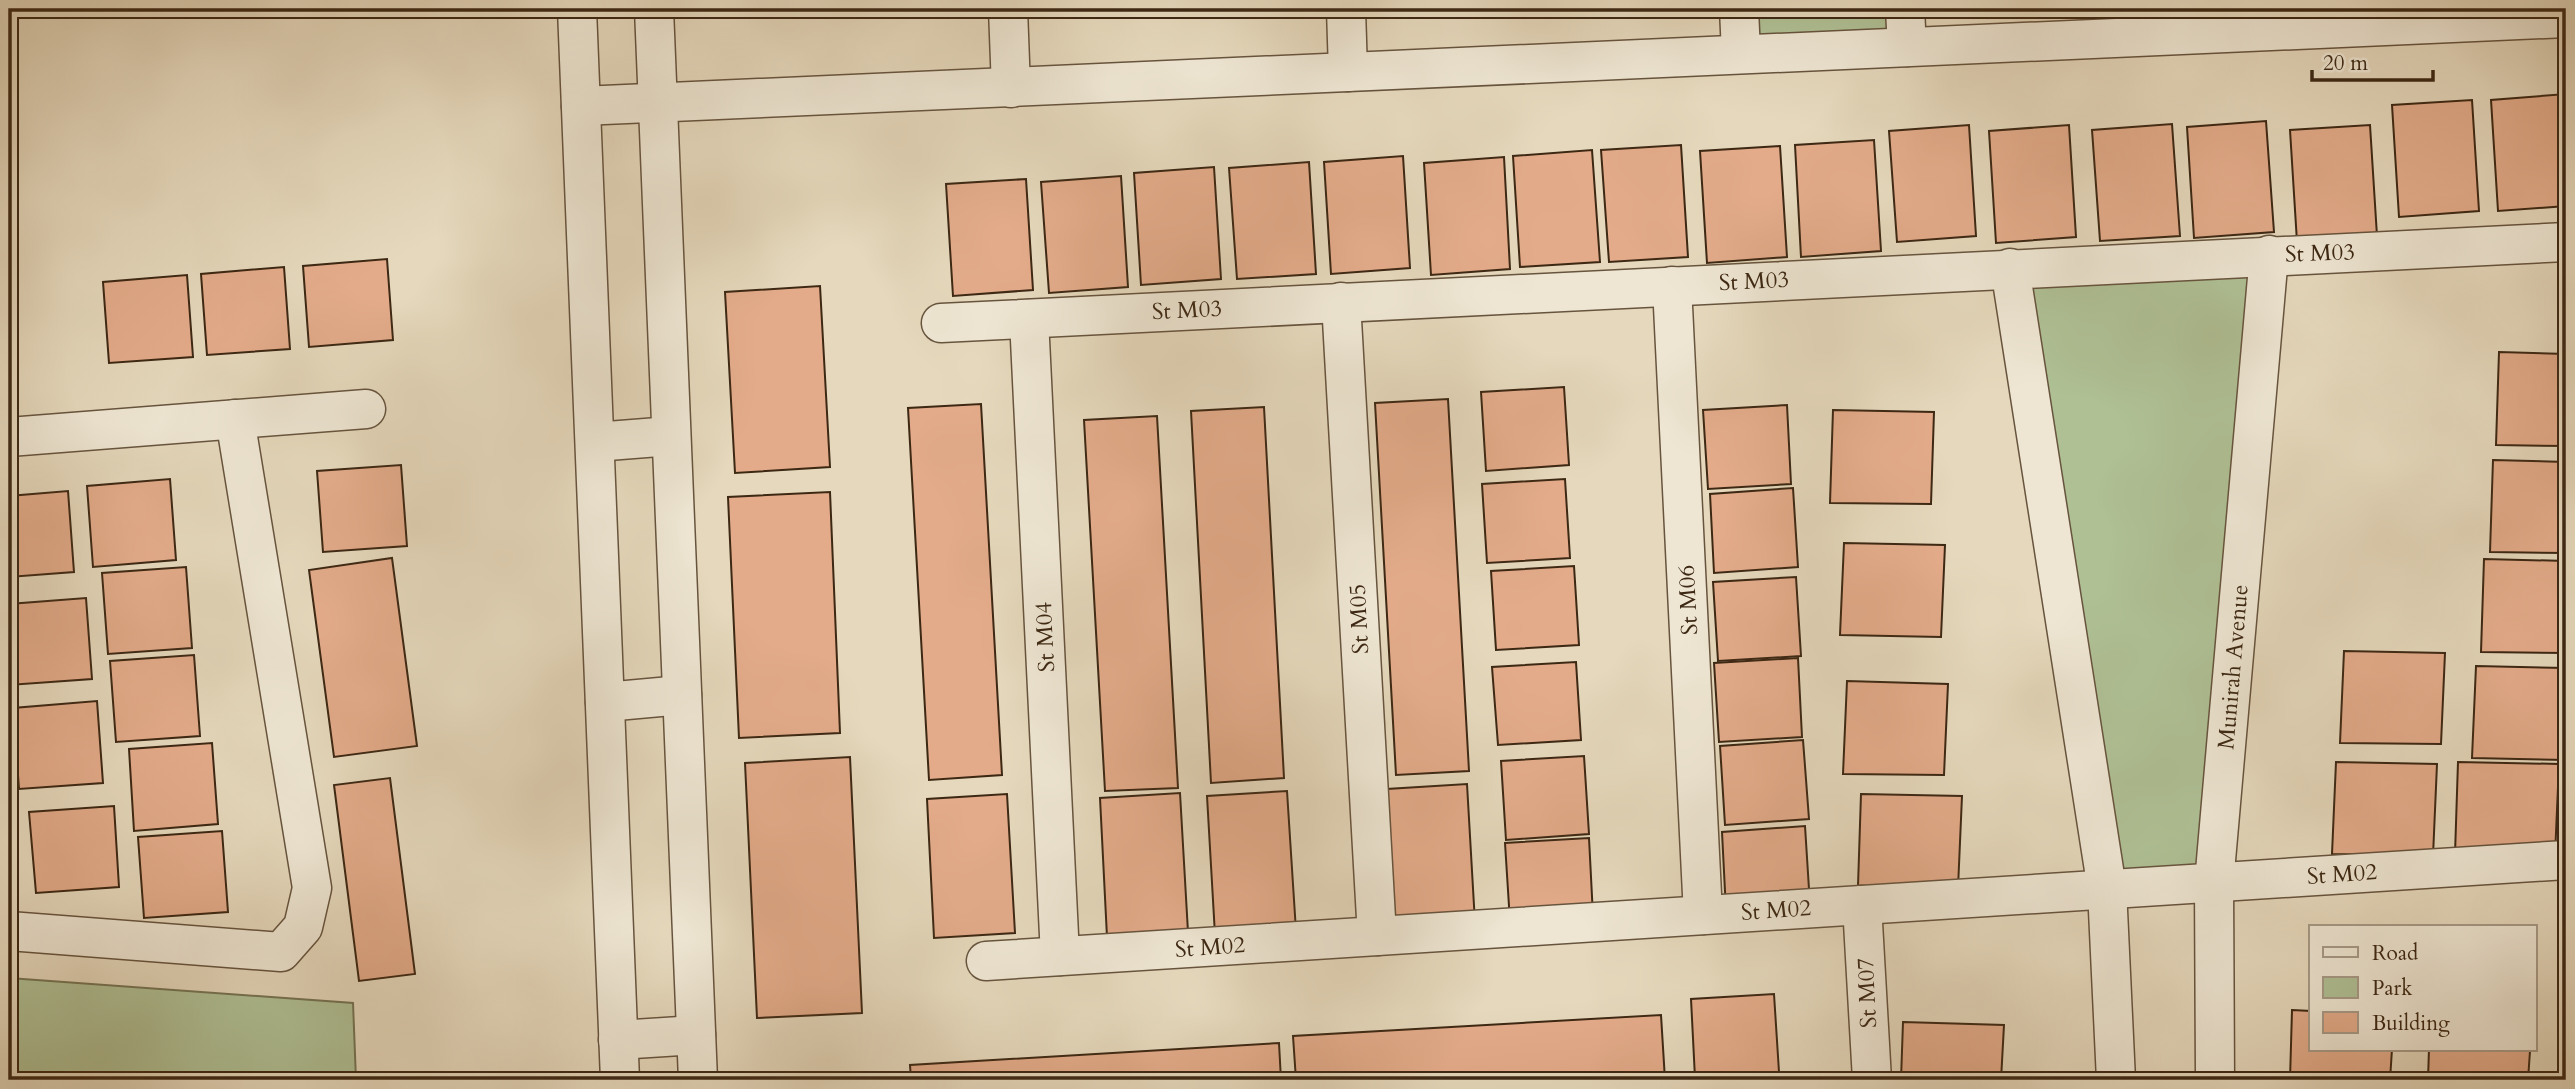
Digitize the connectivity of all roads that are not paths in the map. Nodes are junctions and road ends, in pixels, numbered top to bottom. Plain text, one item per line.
1 (577, 9) edge
2 (654, 9) edge
3 (1008, 9) edge
4 (1346, 9) edge
5 (1739, 9) edge
6 (1905, 9) edge
7 (2566, 18) edge
8 (2280, 20) edge
9 (1907, 47) junction
10 (1741, 53) junction
11 (1348, 72) junction
12 (1011, 88) junction
13 (658, 103) junction
14 (582, 106) junction
15 (2566, 242) edge
16 (2269, 255) junction
17 (2010, 268) junction
18 (1672, 286) junction
19 (1342, 302) junction
20 (1029, 319) junction
21 (941, 323) dead end
22 (366, 409) dead end
23 (235, 419) junction
24 (671, 436) junction
25 (9, 437) edge
26 (595, 442) junction
27 (682, 695) junction
28 (605, 702) junction
29 (2566, 860) edge
30 (2214, 883) junction
31 (2107, 889) junction
32 (1862, 905) junction
33 (1703, 915) junction
34 (9, 931) edge
35 (1377, 936) junction
36 (1060, 956) junction
37 (986, 961) dead end
38 (696, 1035) junction
39 (618, 1040) junction
40 (620, 1080) edge
41 (698, 1080) edge
42 (1872, 1080) edge
43 (2116, 1080) edge
44 (2215, 1080) edge

1 - 14 street
2 - 13 street
3 - 12 street
4 - 11 street
5 - 10 street
6 - 9 street
7 - 8 street
8 - 9 street
9 - 10 street
10 - 11 street
11 - 12 street
12 - 13 street
13 - 14 street
13 - 24 street
14 - 26 street
15 - 16 street, St M03
16 - 17 street, St M03
16 - 30 street, Munirah Avenue
17 - 18 street, St M03
17 - 31 street
18 - 19 street, St M03
18 - 33 street, St M06
19 - 20 street, St M03
19 - 35 street, St M05
20 - 21 street, St M03
20 - 36 street, St M04
22 - 23 street
23 - 25 street
23 - 34 street
24 - 26 street
24 - 27 street
26 - 28 street
27 - 28 street
27 - 38 street
28 - 39 street
29 - 30 street, St M02
30 - 31 street, St M02
30 - 44 street, Munirah Avenue
31 - 32 street, St M02
31 - 43 street
32 - 33 street, St M02
32 - 42 street, St M07
33 - 35 street, St M02
35 - 36 street, St M02
36 - 37 street, St M02
38 - 39 street
38 - 41 street
39 - 40 street

